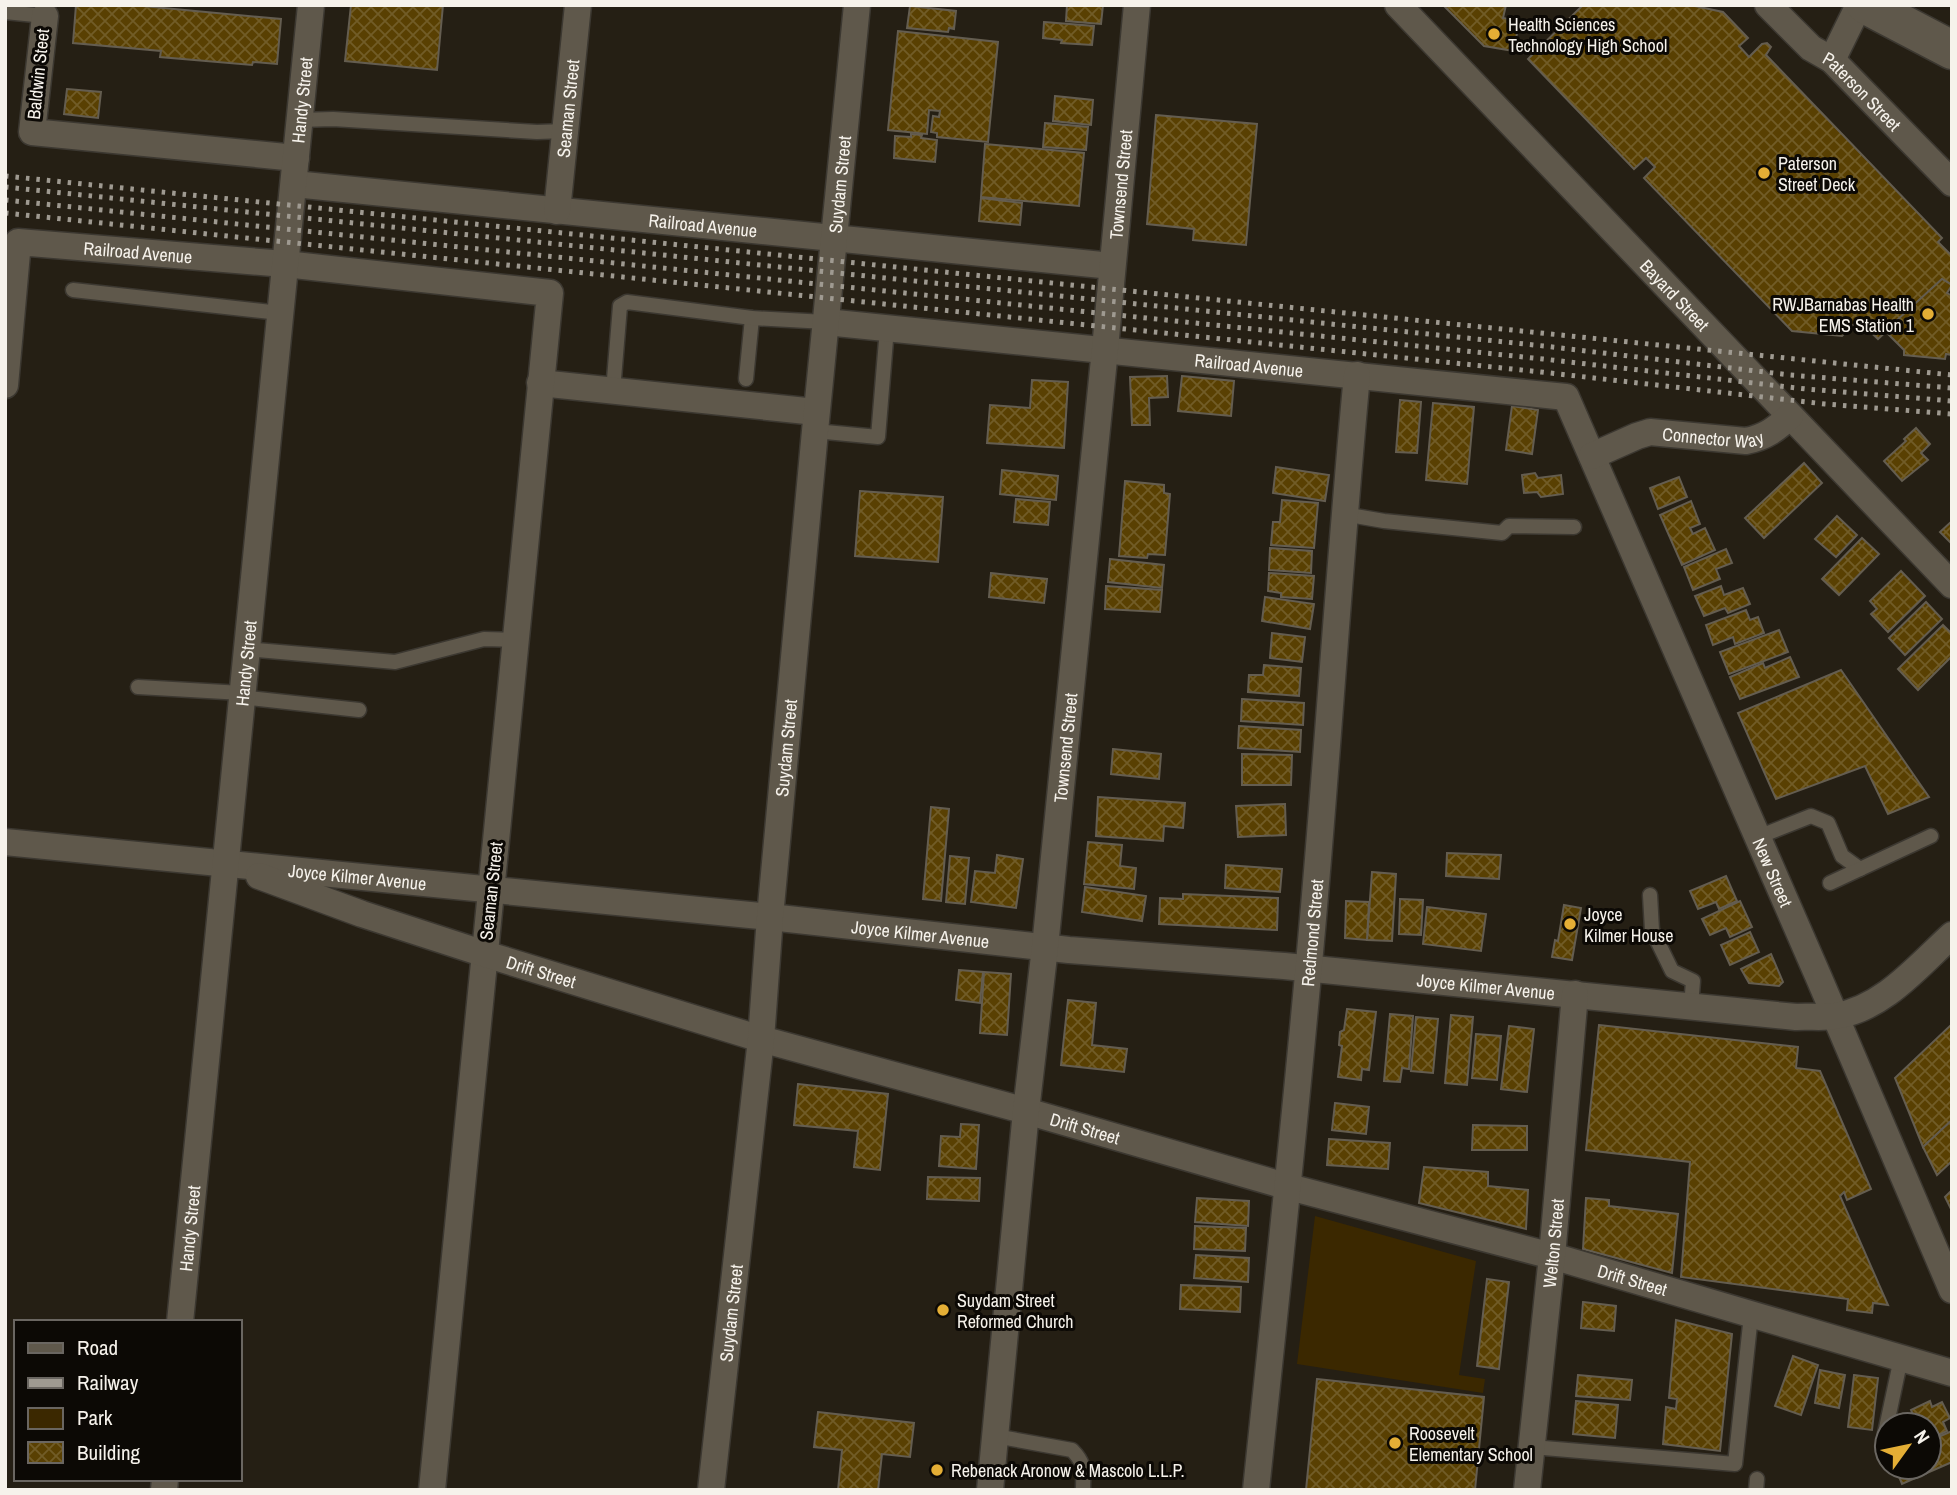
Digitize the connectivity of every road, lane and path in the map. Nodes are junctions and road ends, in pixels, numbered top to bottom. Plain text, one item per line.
1 (311, 5) edge
2 (578, 5) edge
3 (857, 5) edge
4 (1137, 5) edge
5 (1398, 5) edge
6 (1768, 5) edge
7 (1859, 5) edge
8 (1866, 5) edge
9 (45, 10) edge
10 (5, 12) edge
11 (1952, 50) edge
12 (1832, 60) junction
13 (300, 120) junction
14 (565, 131) junction
15 (32, 132) joint
16 (295, 171) junction
17 (1952, 183) edge
18 (557, 211) junction
19 (835, 239) junction
20 (285, 264) junction
21 (1112, 266) junction
22 (73, 290) dead end
23 (550, 293) joint
24 (9, 307) edge
25 (280, 313) junction
26 (752, 318) junction
27 (826, 322) junction
28 (887, 328) junction
29 (1105, 349) junction
30 (1357, 375) junction
31 (746, 379) dead end
32 (540, 383) junction
33 (5, 385) edge
34 (613, 391) junction
35 (1790, 416) junction
36 (816, 421) junction
37 (1592, 456) junction
38 (1344, 514) junction
39 (1574, 527) dead end
40 (1952, 585) edge
41 (516, 640) junction
42 (246, 649) junction
43 (138, 687) dead end
44 (241, 695) junction
45 (359, 710) dead end
46 (1931, 836) dead end
47 (1758, 837) junction
48 (5, 842) edge
49 (225, 863) junction
50 (1860, 869) junction
51 (1830, 883) dead end
52 (492, 891) junction
53 (1650, 895) dead end
54 (770, 916) junction
55 (1952, 935) edge
56 (1045, 947) junction
57 (485, 954) junction
58 (1308, 969) junction
59 (1575, 994) junction
60 (1691, 1007) junction
61 (1835, 1016) junction
62 (761, 1040) junction
63 (1026, 1111) junction
64 (1289, 1187) junction
65 (1552, 1256) junction
66 (1952, 1290) edge
67 (1751, 1315) junction
68 (180, 1320) edge
69 (1900, 1358) junction
70 (1952, 1373) edge
71 (1889, 1411) edge
72 (995, 1436) junction
73 (1532, 1447) junction
74 (1530, 1489) edge
75 (432, 1490) edge
76 (711, 1490) edge
77 (990, 1490) edge
78 (1083, 1490) edge
79 (1256, 1490) edge

1 - 13 street, Handy Street
2 - 14 street, Seaman Street
3 - 19 street, Suydam Street
4 - 21 street, Townsend Street
5 - 35 street, Bayard Street
6 - 12 street, Paterson Street
7 - 12 street
8 - 11 main road
9 - 10 lane
9 - 15 street, Baldwin Steet
12 - 17 street, Paterson Street
13 - 14 lane
13 - 16 street, Handy Street
14 - 18 street, Seaman Street
15 - 16 street, Railroad Avenue
16 - 18 street, Railroad Avenue
16 - 20 street, Handy Street
18 - 19 street, Railroad Avenue
19 - 21 street, Railroad Avenue
19 - 27 street, Suydam Street
20 - 23 street, Railroad Avenue
20 - 24 street, Railroad Avenue
20 - 25 street, Handy Street
21 - 29 street, Townsend Street
22 - 25 lane
23 - 32 street, Seaman Street
24 - 33 street
25 - 42 street, Handy Street
26 - 27 lane
26 - 31 lane
26 - 34 lane
27 - 28 street, Railroad Avenue
27 - 36 street, Suydam Street
28 - 29 street, Railroad Avenue
28 - 36 lane
29 - 30 street, Railroad Avenue
29 - 56 street, Townsend Street
30 - 37 street, Railroad Avenue
30 - 38 street, Redmond Street
32 - 34 street
32 - 41 street, Seaman Street
34 - 36 street
35 - 37 street, Connector Way
35 - 40 street, Bayard Street
36 - 54 street, Suydam Street
37 - 47 street, New Street
38 - 39 lane
38 - 58 street, Redmond Street
41 - 42 lane
41 - 52 street, Seaman Street
42 - 44 street, Handy Street
43 - 44 lane
44 - 45 lane
44 - 49 street, Handy Street
46 - 50 lane
47 - 50 lane
47 - 61 street, New Street
48 - 49 street, Joyce Kilmer Avenue
49 - 52 street, Joyce Kilmer Avenue
49 - 57 street, Drift Street
49 - 68 street, Handy Street
50 - 51 lane
52 - 54 street, Joyce Kilmer Avenue
52 - 57 street, Seaman Street
53 - 60 lane
54 - 56 street, Joyce Kilmer Avenue
54 - 62 street, Suydam Street
55 - 61 street, Joyce Kilmer Avenue
56 - 58 street, Joyce Kilmer Avenue
56 - 63 street, Townsend Street
57 - 62 street, Drift Street
57 - 75 street, Seaman Street
58 - 59 street, Joyce Kilmer Avenue
58 - 64 street, Redmond Street
59 - 60 street, Joyce Kilmer Avenue
59 - 65 street, Welton Street
60 - 61 street, Joyce Kilmer Avenue
61 - 66 street, New Street
62 - 63 street, Drift Street
62 - 76 street, Suydam Street
63 - 64 street, Drift Street
63 - 72 street, Townsend Street
64 - 65 street, Drift Street
64 - 79 street, Redmond Street
65 - 67 street, Drift Street
65 - 73 street, Welton Street
67 - 69 street, Drift Street
67 - 73 lane
69 - 70 street, Drift Street
69 - 71 lane
72 - 77 street, Townsend Street
72 - 78 lane
73 - 74 street, Welton Street

